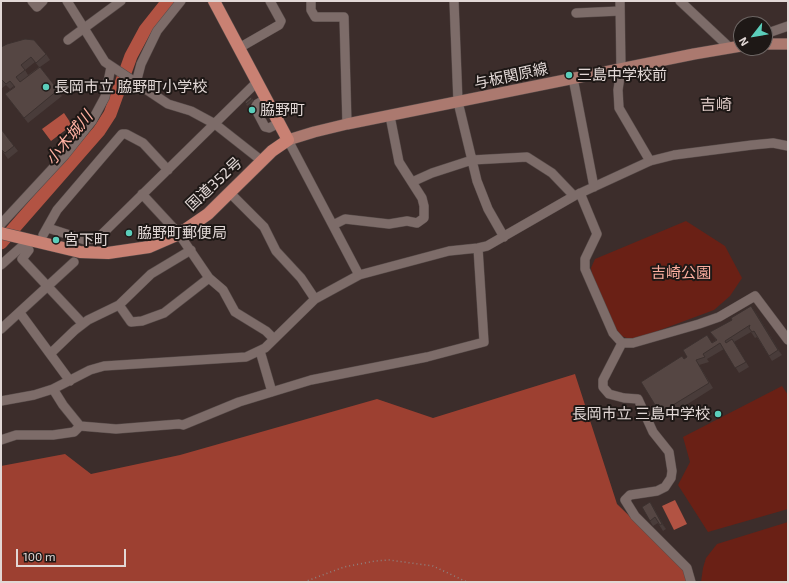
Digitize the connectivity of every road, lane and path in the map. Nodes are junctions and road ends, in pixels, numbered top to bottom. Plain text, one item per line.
1 (32, 1) edge
2 (43, 1) edge
3 (67, 1) edge
4 (121, 1) edge
5 (181, 1) edge
6 (214, 1) edge
7 (270, 1) edge
8 (311, 1) edge
9 (454, 1) edge
10 (680, 1) edge
11 (620, 6) edge
12 (576, 13) dead end
13 (788, 26) edge
14 (85, 28) junction
15 (773, 31) edge
16 (68, 40) dead end
17 (773, 44) edge
18 (788, 44) edge
19 (729, 47) junction
20 (733, 47) edge
21 (239, 48) junction
22 (112, 67) junction
23 (621, 69) junction
24 (574, 78) junction
25 (135, 82) junction
26 (257, 82) junction
27 (458, 102) junction
28 (390, 116) junction
29 (215, 124) junction
30 (347, 124) junction
31 (288, 140) junction
32 (788, 146) edge
33 (472, 160) junction
34 (262, 161) junction
35 (650, 161) junction
36 (168, 170) junction
37 (412, 182) junction
38 (594, 187) junction
39 (230, 193) junction
40 (142, 194) junction
41 (577, 194) junction
42 (1, 224) edge
43 (333, 225) junction
44 (1, 232) edge
45 (179, 234) junction
46 (504, 237) junction
47 (28, 243) junction
48 (478, 248) junction
49 (191, 250) junction
50 (74, 262) dead end
51 (1, 265) edge
52 (359, 275) junction
53 (210, 278) junction
54 (48, 286) junction
55 (315, 299) junction
56 (119, 305) junction
57 (20, 313) junction
58 (82, 323) junction
59 (1, 329) edge
60 (274, 339) junction
61 (788, 340) edge
62 (622, 343) junction
63 (260, 352) junction
64 (50, 354) junction
65 (70, 381) junction
66 (53, 389) junction
67 (272, 392) junction
68 (1, 401) edge
69 (80, 426) junction
70 (1, 440) edge
71 (304, 582) edge
72 (467, 582) edge
73 (691, 582) edge

1 - 2 street
3 - 14 street
4 - 14 street
5 - 25 street
6 - 21 highway
7 - 21 street
8 - 30 street
9 - 27 street
10 - 19 street
11 - 12 street
11 - 23 street
13 - 15 street
14 - 16 street
14 - 22 street
17 - 18 main road
19 - 20 main road, 与板関原線
19 - 23 main road, 与板関原線
21 - 26 highway
22 - 25 street
22 - 42 street
23 - 24 main road, 与板関原線
23 - 35 street
24 - 27 main road, 与板関原線
24 - 38 street
25 - 29 street
26 - 29 street
26 - 31 highway
27 - 28 main road, 与板関原線
27 - 33 street
28 - 30 main road, 与板関原線
28 - 37 street
29 - 34 street
29 - 36 street
30 - 31 main road, 与板関原線
31 - 34 highway, 国道352号
31 - 43 street
32 - 35 street
33 - 37 street
33 - 41 street
33 - 46 street
34 - 39 highway, 国道352号
35 - 38 street
36 - 40 street
36 - 40 street
37 - 43 street
38 - 41 street
39 - 45 highway, 国道352号
39 - 55 street
40 - 45 street
41 - 46 street
41 - 62 street
43 - 52 street
44 - 47 highway, 国道352号
45 - 47 highway, 国道352号
45 - 49 street
46 - 48 street
47 - 51 street
47 - 54 street
48 - 52 street
48 - 67 street
49 - 53 street
49 - 56 street
50 - 54 street
52 - 55 street
53 - 56 street
53 - 60 street
54 - 57 street
54 - 58 street
55 - 60 street
56 - 58 street
57 - 59 street
57 - 64 street
58 - 64 street
60 - 63 street
61 - 62 street
62 - 73 street
63 - 65 street
63 - 67 street
64 - 65 street
65 - 66 street
66 - 68 street
66 - 69 street
67 - 69 street
69 - 70 street
71 - 72 path

